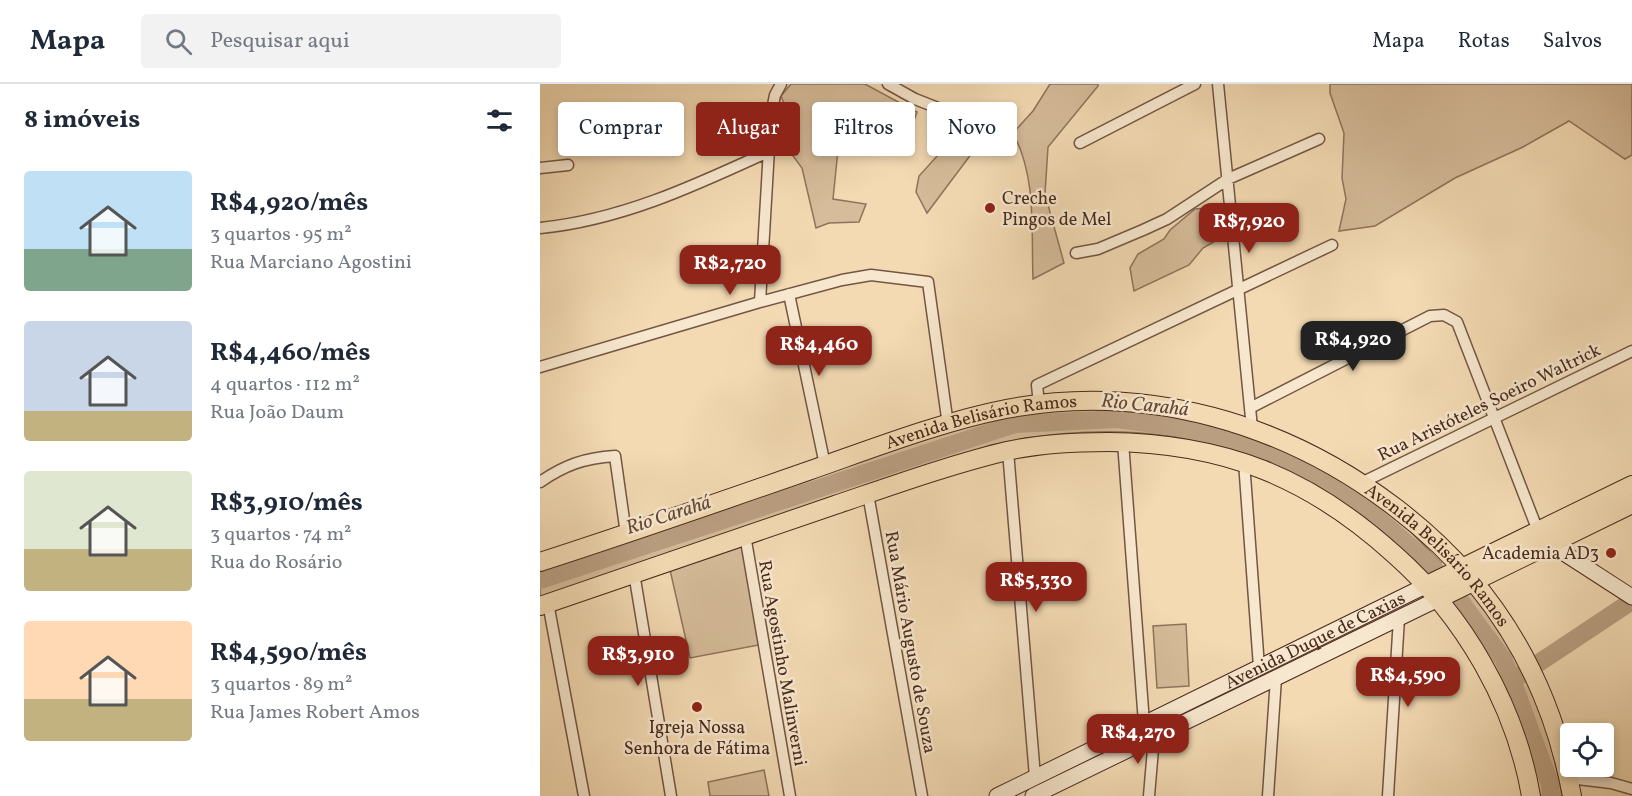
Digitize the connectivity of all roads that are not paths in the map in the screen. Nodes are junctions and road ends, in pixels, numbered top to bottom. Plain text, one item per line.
1 (781, 84) edge
2 (888, 84) edge
3 (1195, 84) edge
4 (1218, 84) edge
5 (773, 102) edge
6 (927, 104) edge
7 (1319, 139) dead end
8 (1080, 143) dead end
9 (759, 156) edge
10 (770, 156) edge
11 (568, 165) dead end
12 (540, 168) edge
13 (1227, 179) junction
14 (540, 228) edge
15 (1332, 245) dead end
16 (1076, 253) dead end
17 (1239, 289) junction
18 (789, 294) junction
19 (760, 302) junction
20 (1632, 351) edge
21 (540, 367) edge
22 (1039, 404) junction
23 (1250, 408) junction
24 (1494, 418) junction
25 (948, 424) junction
26 (1252, 428) junction
27 (1123, 442) junction
28 (1008, 451) junction
29 (1244, 462) junction
30 (825, 465) junction
31 (540, 482) edge
32 (1360, 483) junction
33 (1632, 485) edge
34 (868, 494) junction
35 (1632, 504) edge
36 (626, 534) junction
37 (745, 535) junction
38 (1544, 537) junction
39 (540, 562) edge
40 (634, 573) junction
41 (1464, 576) junction
42 (1435, 590) junction
43 (1626, 593) edge
44 (544, 604) edge
45 (1399, 618) junction
46 (1259, 667) junction
47 (1276, 678) junction
48 (1144, 723) junction
49 (1154, 737) junction
50 (1035, 777) junction
51 (1570, 787) edge
52 (1632, 789) edge
53 (584, 796) edge
54 (671, 796) edge
55 (790, 796) edge
56 (922, 796) edge
57 (997, 796) edge
58 (1033, 796) edge
59 (1149, 796) edge
60 (1268, 796) edge
61 (1388, 796) edge
62 (1531, 796) edge

1 - 5 street
2 - 6 street
3 - 8 street
4 - 13 street
7 - 13 street
9 - 14 street
10 - 19 street
11 - 12 street
13 - 16 street
13 - 17 street
15 - 17 street
17 - 22 street
17 - 23 street
18 - 19 street
18 - 25 street
18 - 30 street
19 - 21 street
20 - 24 street, Rua Aristóteles Soeiro Waltrick
22 - 25 main road, Avenida Belisário Ramos
22 - 26 main road, Avenida Belisário Ramos
23 - 24 street
23 - 26 street
24 - 32 street, Rua Aristóteles Soeiro Waltrick
24 - 38 street
25 - 30 main road, Avenida Belisário Ramos
26 - 32 main road, Avenida Belisário Ramos
27 - 28 main road, Avenida Belisário Ramos
27 - 29 main road, Avenida Belisário Ramos
27 - 48 street
28 - 34 main road, Avenida Belisário Ramos
28 - 50 street
29 - 42 main road, Avenida Belisário Ramos
29 - 46 street
30 - 36 main road, Avenida Belisário Ramos
31 - 36 street
32 - 41 main road, Avenida Belisário Ramos
33 - 38 main road, Avenida Duque de Caxias
34 - 37 main road, Avenida Belisário Ramos
34 - 56 street, Rua Mário Augusto de Souza
35 - 38 main road, Avenida Duque de Caxias
36 - 39 main road, Avenida Belisário Ramos
37 - 40 main road, Avenida Belisário Ramos
37 - 55 street, Rua Agostinho Malinverni
38 - 41 main road, Avenida Duque de Caxias
38 - 43 main road
40 - 44 main road, Avenida Belisário Ramos
40 - 54 street
41 - 42 main road, Avenida Duque de Caxias
41 - 51 main road, Avenida Belisário Ramos
42 - 45 main road, Avenida Duque de Caxias
42 - 46 main road, Avenida Duque de Caxias
42 - 62 main road, Avenida Belisário Ramos
44 - 53 street
45 - 47 main road, Avenida Duque de Caxias
45 - 61 street
46 - 48 main road, Avenida Duque de Caxias
47 - 49 main road, Avenida Duque de Caxias
47 - 60 street
48 - 50 main road, Avenida Duque de Caxias
49 - 58 main road, Avenida Duque de Caxias
49 - 59 street
50 - 57 main road, Avenida Duque de Caxias
51 - 52 street

